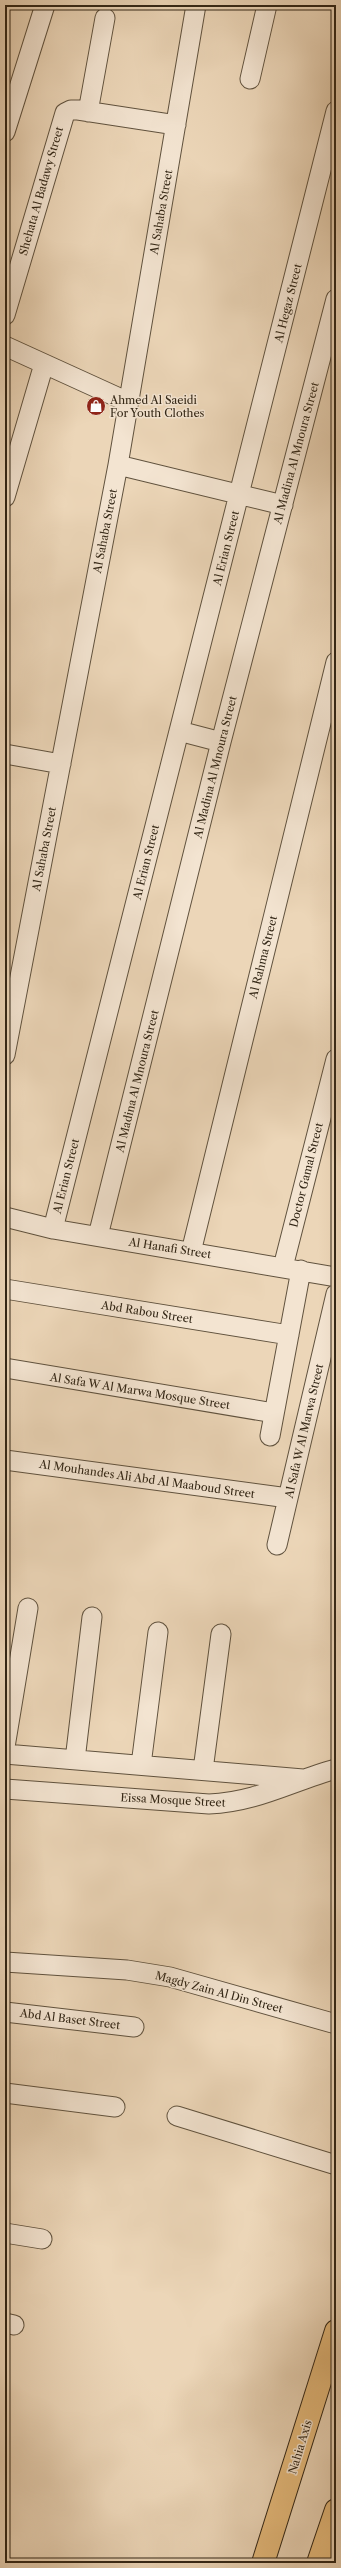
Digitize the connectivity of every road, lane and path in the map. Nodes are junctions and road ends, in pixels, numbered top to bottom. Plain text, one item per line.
1 (45, 5) edge
2 (196, 5) edge
3 (267, 5) edge
4 (105, 18) dead end
5 (250, 79) dead end
6 (336, 111) edge
7 (88, 112) junction
8 (176, 125) junction
9 (5, 132) edge
10 (336, 298) edge
11 (5, 315) edge
12 (5, 346) edge
13 (44, 364) junction
14 (128, 402) junction
15 (118, 465) junction
16 (239, 494) junction
17 (5, 497) edge
18 (283, 505) junction
19 (336, 662) edge
20 (179, 731) junction
21 (221, 742) junction
22 (5, 754) edge
23 (60, 764) junction
24 (5, 1055) edge
25 (336, 1059) edge
26 (5, 1217) edge
27 (53, 1229) junction
28 (98, 1236) junction
29 (191, 1252) junction
30 (283, 1267) junction
31 (301, 1270) junction
32 (336, 1277) edge
33 (5, 1290) edge
34 (336, 1294) edge
35 (289, 1335) junction
36 (5, 1368) edge
37 (274, 1413) junction
38 (270, 1436) dead end
39 (5, 1460) edge
40 (288, 1498) junction
41 (277, 1545) dead end
42 (28, 1608) dead end
43 (92, 1618) dead end
44 (158, 1632) dead end
45 (221, 1634) dead end
46 (5, 1747) edge
47 (5, 1754) edge
48 (74, 1760) junction
49 (141, 1765) junction
50 (336, 1769) edge
51 (203, 1770) junction
52 (308, 1779) junction
53 (5, 1789) edge
54 (5, 1962) edge
55 (5, 2012) edge
56 (336, 2024) edge
57 (134, 2027) dead end
58 (5, 2093) edge
59 (115, 2107) dead end
60 (177, 2116) dead end
61 (336, 2165) edge
62 (5, 2233) edge
63 (42, 2239) dead end
64 (336, 2331) edge
65 (336, 2510) edge
66 (263, 2563) edge
67 (318, 2563) edge

1 - 9 street
2 - 8 street, Al Sahaba Street
3 - 5 street
4 - 7 street
6 - 16 street, Al Hegaz Street
7 - 8 street
7 - 11 street, Shehata Al Badawy Street
8 - 14 street, Al Sahaba Street
10 - 18 street, Al Madina Al Mnoura Street
12 - 13 street
13 - 14 street
13 - 17 street
14 - 15 street, Al Sahaba Street
15 - 16 street
15 - 23 street, Al Sahaba Street
16 - 18 street
16 - 20 street, Al Erian Street
18 - 21 street, Al Madina Al Mnoura Street
19 - 29 street, Al Rahma Street
20 - 21 street
20 - 27 street, Al Erian Street
21 - 28 street, Al Madina Al Mnoura Street
22 - 23 street
23 - 24 street, Al Sahaba Street
25 - 30 street, Doctor Gamal Street
26 - 27 street, Al Hanafi Street
27 - 28 street, Al Hanafi Street
28 - 29 street, Al Hanafi Street
29 - 30 street, Al Hanafi Street
30 - 31 street, Al Hanafi Street
31 - 32 street, Al Hanafi Street
31 - 35 street
33 - 35 street, Abd Rabou Street
34 - 40 street, Al Safa W Al Marwa Street
35 - 37 street
36 - 37 street, Al Safa W Al Marwa Mosque Street
37 - 38 street
39 - 40 street, Al Mouhandes Ali Abd Al Maaboud Street
40 - 41 street, Al Safa W Al Marwa Street
42 - 46 street
43 - 48 street
44 - 49 street
45 - 51 street
47 - 48 street
48 - 49 street
49 - 51 street
50 - 52 street, Eissa Mosque Street
51 - 52 street
52 - 53 street, Eissa Mosque Street
54 - 56 street, Magdy Zain Al Din Street
55 - 57 street, Abd Al Baset Street
58 - 59 street
60 - 61 street
62 - 63 street
64 - 66 main road, Nahia Axis
65 - 67 main road

